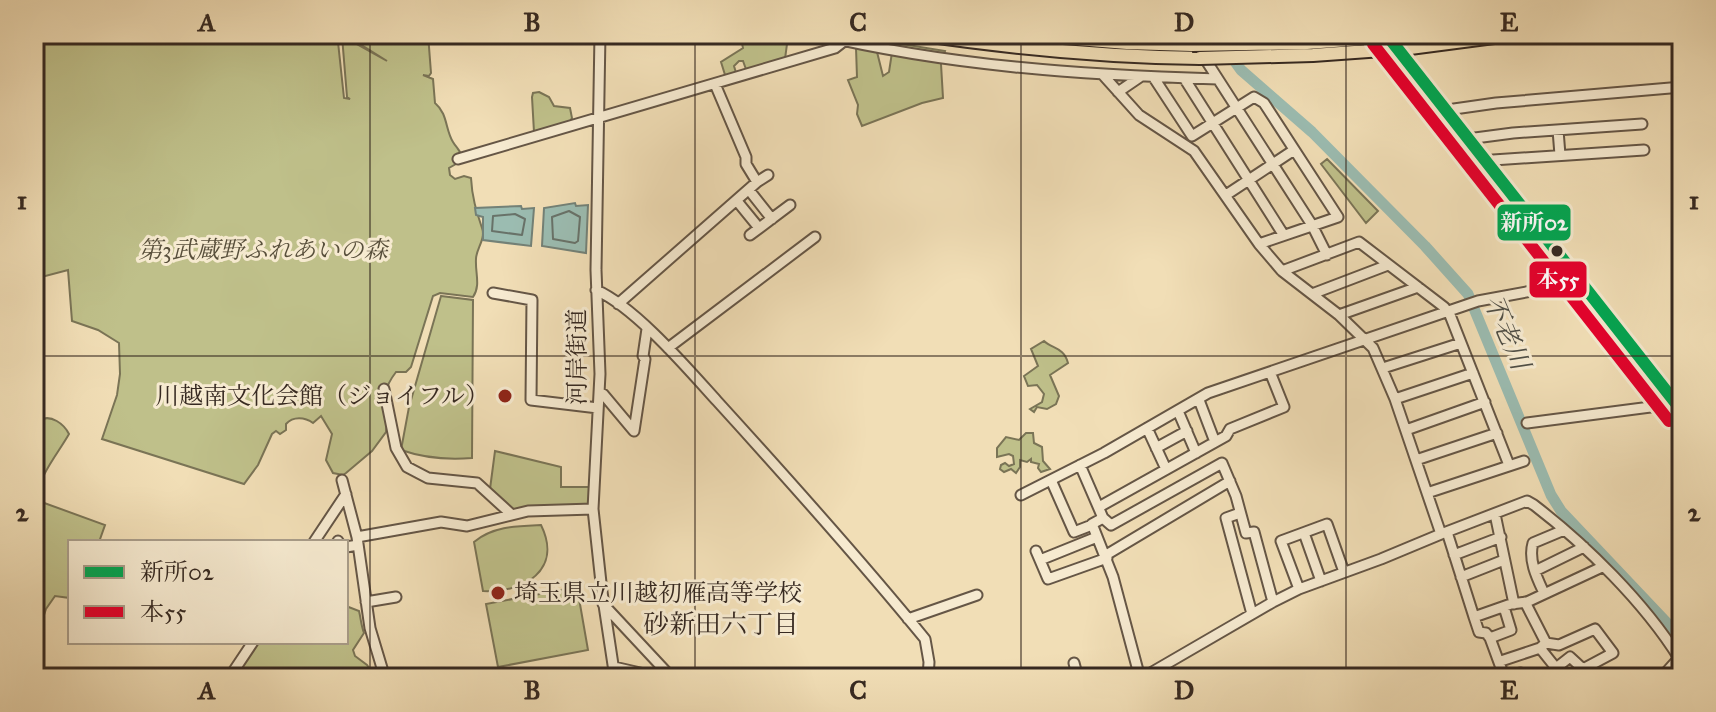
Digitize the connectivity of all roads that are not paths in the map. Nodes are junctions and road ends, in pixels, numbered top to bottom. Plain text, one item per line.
1 (600, 34) edge
2 (813, 34) edge
3 (918, 34) edge
4 (1015, 34) edge
5 (1386, 34) edge
6 (1417, 34) edge
7 (1517, 34) edge
8 (853, 39) edge
9 (1190, 39) edge
10 (806, 55) junction
11 (1014, 56) dead end
12 (1013, 67) junction
13 (1103, 75) junction
14 (1140, 77) junction
15 (1154, 78) junction
16 (1184, 78) junction
17 (1218, 79) junction
18 (715, 84) junction
19 (1682, 87) edge
20 (1118, 92) junction
21 (1237, 107) junction
22 (1447, 113) junction
23 (599, 118) junction
24 (1212, 123) junction
25 (1642, 124) dead end
26 (1558, 130) junction
27 (1187, 139) junction
28 (1470, 141) junction
29 (1294, 150) junction
30 (1644, 150) dead end
31 (1560, 155) junction
32 (458, 159) dead end
33 (1487, 163) junction
34 (1273, 164) junction
35 (768, 175) dead end
36 (1249, 180) junction
37 (753, 186) junction
38 (1226, 195) junction
39 (737, 201) junction
40 (790, 205) dead end
41 (772, 219) junction
42 (1312, 225) junction
43 (1283, 234) junction
44 (815, 237) dead end
45 (1259, 244) junction
46 (1327, 255) junction
47 (1388, 265) junction
48 (1282, 271) junction
49 (1580, 282) junction
50 (1418, 287) junction
51 (596, 290) junction
52 (493, 293) dead end
53 (1312, 294) junction
54 (618, 304) junction
55 (1448, 311) junction
56 (1339, 315) junction
57 (647, 329) junction
58 (1366, 340) junction
59 (1461, 343) junction
60 (668, 348) junction
61 (1383, 368) junction
62 (1270, 372) junction
63 (1473, 373) junction
64 (384, 389) dead end
65 (599, 394) junction
66 (1395, 399) junction
67 (1199, 400) junction
68 (1485, 402) junction
69 (598, 408) junction
70 (1680, 408) edge
71 (1178, 411) junction
72 (1527, 423) dead end
73 (1147, 428) junction
74 (1406, 430) junction
75 (1187, 431) junction
76 (1497, 433) junction
77 (1215, 442) junction
78 (1156, 448) junction
79 (1196, 453) junction
80 (1416, 460) junction
81 (1524, 461) dead end
82 (1080, 465) junction
83 (1509, 465) junction
84 (1166, 469) junction
85 (342, 480) dead end
86 (1051, 480) junction
87 (1230, 481) junction
88 (1427, 493) junction
89 (346, 494) junction
90 (1166, 494) junction
91 (1021, 495) dead end
92 (1099, 507) junction
93 (593, 509) junction
94 (1177, 513) junction
95 (1240, 513) junction
96 (511, 514) junction
97 (1495, 514) junction
98 (1103, 518) junction
99 (1092, 525) junction
100 (1564, 530) junction
101 (1304, 533) junction
102 (1444, 533) junction
103 (1097, 537) junction
104 (1501, 537) junction
105 (315, 540) edge
106 (357, 541) junction
107 (348, 546) edge
108 (1584, 547) junction
109 (1454, 555) junction
110 (1106, 557) junction
111 (1504, 560) junction
112 (1602, 567) junction
113 (1535, 571) junction
114 (1344, 572) junction
115 (1461, 577) junction
116 (1321, 581) junction
117 (1299, 589) junction
118 (1544, 593) junction
119 (977, 595) dead end
120 (396, 597) dead end
121 (366, 602) junction
122 (1273, 602) junction
123 (603, 604) junction
124 (1514, 604) junction
125 (1252, 614) junction
126 (1474, 617) junction
127 (908, 619) junction
128 (1490, 638) junction
129 (252, 644) edge
130 (1543, 645) junction
131 (1681, 658) edge
132 (1501, 661) junction
133 (1074, 663) dead end
134 (614, 673) edge
135 (229, 678) edge
136 (385, 678) edge
137 (662, 678) edge
138 (672, 678) edge
139 (928, 678) edge
140 (1078, 678) edge
141 (1141, 678) edge
142 (1527, 678) edge
143 (1661, 678) edge

1 - 23 street, 河岸街道
2 - 8 street
2 - 10 street
3 - 7 highway, bridge
4 - 9 highway
5 - 22 main road
6 - 9 highway, bridge
8 - 10 street
8 - 12 street
9 - 17 street
10 - 18 street
11 - 12 street
12 - 13 street
13 - 14 street
13 - 20 street
14 - 15 street
14 - 20 street
15 - 16 street
15 - 27 street
16 - 17 street
16 - 24 street
17 - 21 street
18 - 23 street
18 - 37 street
19 - 22 street
20 - 27 street
21 - 24 street
21 - 29 street
21 - 34 street
22 - 28 main road
23 - 32 street
23 - 51 street, 河岸街道
24 - 27 street
24 - 36 street
25 - 26 street
26 - 28 street
26 - 31 street
27 - 38 street
28 - 33 main road
29 - 34 street
29 - 42 street
30 - 31 street
31 - 33 street
33 - 49 main road
34 - 36 street
34 - 42 street
35 - 37 street
36 - 38 street
36 - 43 street
37 - 39 street
37 - 41 street
38 - 45 street
39 - 41 street
39 - 54 street
40 - 41 street
42 - 43 street
42 - 46 street
43 - 45 street
44 - 60 street
45 - 48 street
46 - 47 street
46 - 48 street
47 - 50 street
47 - 53 street
48 - 53 street
49 - 55 street
49 - 70 main road
50 - 55 street
50 - 56 street
51 - 54 street
51 - 65 street, 河岸街道
52 - 69 street
53 - 56 street
54 - 57 street
55 - 58 street
55 - 59 street
56 - 58 street
57 - 60 street
57 - 65 street
58 - 61 street
58 - 62 street
59 - 61 street
59 - 63 street
60 - 127 street
61 - 66 street
62 - 67 street
62 - 77 street
63 - 66 street
63 - 68 street
64 - 96 street
65 - 69 street, 河岸街道
66 - 74 street
67 - 71 street
67 - 77 street
68 - 74 street
68 - 76 street
69 - 93 street, 河岸街道
70 - 72 street
71 - 73 street
71 - 75 street
73 - 78 street
73 - 82 street
74 - 80 street
75 - 78 street
75 - 79 street
76 - 80 street
76 - 83 street
77 - 79 street
78 - 84 street
79 - 84 street
80 - 88 street
81 - 83 street
82 - 86 street
82 - 92 street
83 - 88 street
84 - 92 street
85 - 89 street
86 - 91 street
86 - 99 street
87 - 90 street
87 - 94 street
87 - 95 street
88 - 102 street
89 - 105 street
89 - 106 street
90 - 94 street
90 - 98 street
92 - 98 street
93 - 96 street
93 - 123 street, 河岸街道
94 - 110 street
95 - 122 street
95 - 125 street
96 - 106 street
97 - 100 street
97 - 102 street
97 - 104 street
98 - 99 street
99 - 103 street
100 - 108 street
100 - 113 street
101 - 114 street
101 - 116 street
101 - 117 street
102 - 109 street
102 - 114 street
103 - 110 street
103 - 110 street
104 - 109 street
104 - 111 street
106 - 107 street
106 - 121 street
108 - 112 street
108 - 113 street
109 - 115 street
110 - 141 street
111 - 115 street
111 - 124 street
112 - 118 street
112 - 131 street
113 - 118 street
114 - 116 street
115 - 126 street
116 - 117 street
117 - 122 street
118 - 124 street
119 - 127 street
120 - 121 street
121 - 136 street
122 - 125 street
123 - 134 street, 河岸街道
123 - 138 street
124 - 126 street
124 - 128 street
124 - 130 street
125 - 141 street
126 - 128 street
127 - 139 street
128 - 132 street
129 - 135 street
130 - 130 street
130 - 132 street
131 - 143 street
132 - 142 street
133 - 140 street
134 - 137 street

